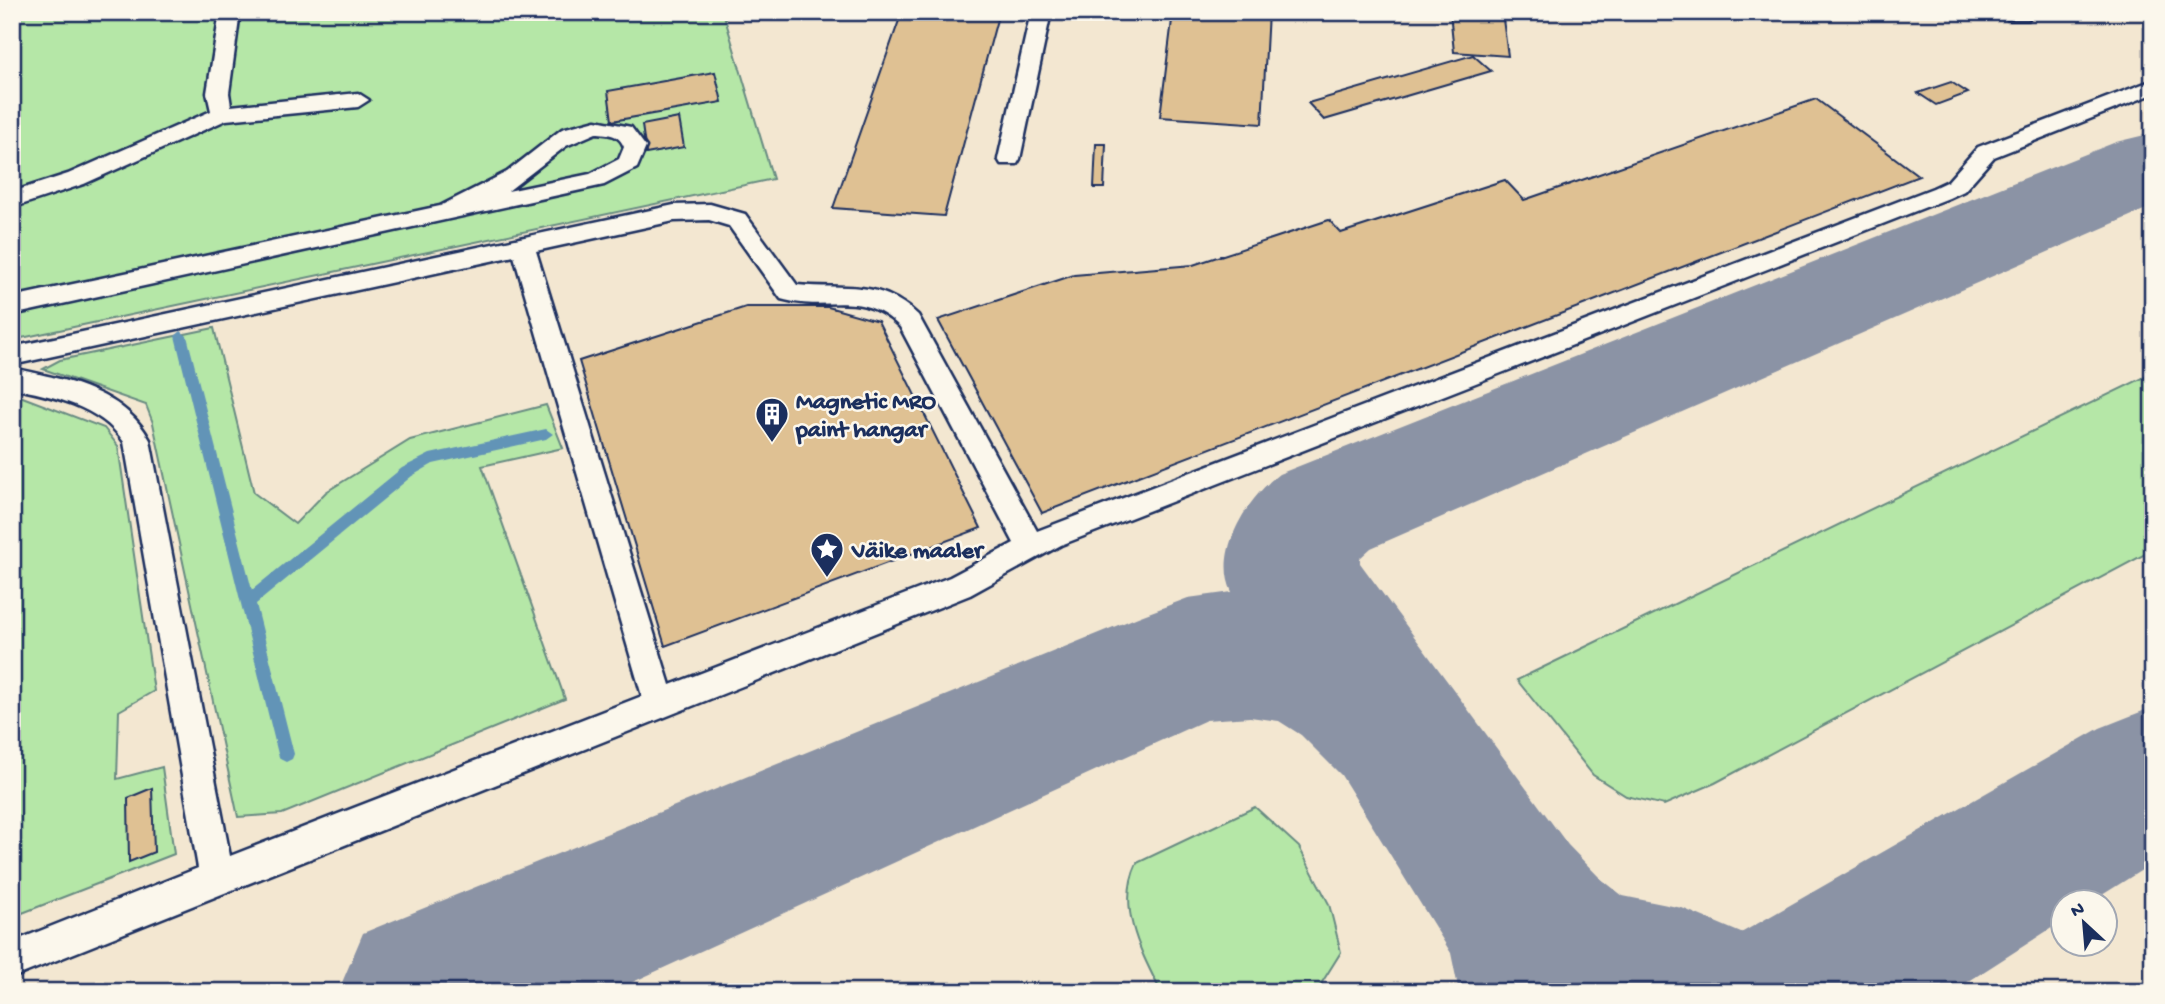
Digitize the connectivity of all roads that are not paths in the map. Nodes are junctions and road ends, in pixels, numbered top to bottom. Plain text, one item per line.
1 (230, 12) edge
2 (1041, 12) edge
3 (2153, 86) edge
4 (358, 100) dead end
5 (222, 114) junction
6 (1009, 159) dead end
7 (12, 200) edge
8 (447, 212) junction
9 (523, 246) junction
10 (12, 306) edge
11 (12, 356) edge
12 (12, 378) edge
13 (1031, 547) junction
14 (660, 704) junction
15 (217, 878) junction
16 (12, 960) edge

1 - 5 lane
2 - 6 lane
3 - 13 lane
4 - 5 lane
5 - 7 lane
8 - 8 lane
8 - 10 lane
9 - 11 lane
9 - 13 lane
9 - 14 lane
12 - 15 lane
13 - 14 lane
14 - 15 lane
15 - 16 lane

